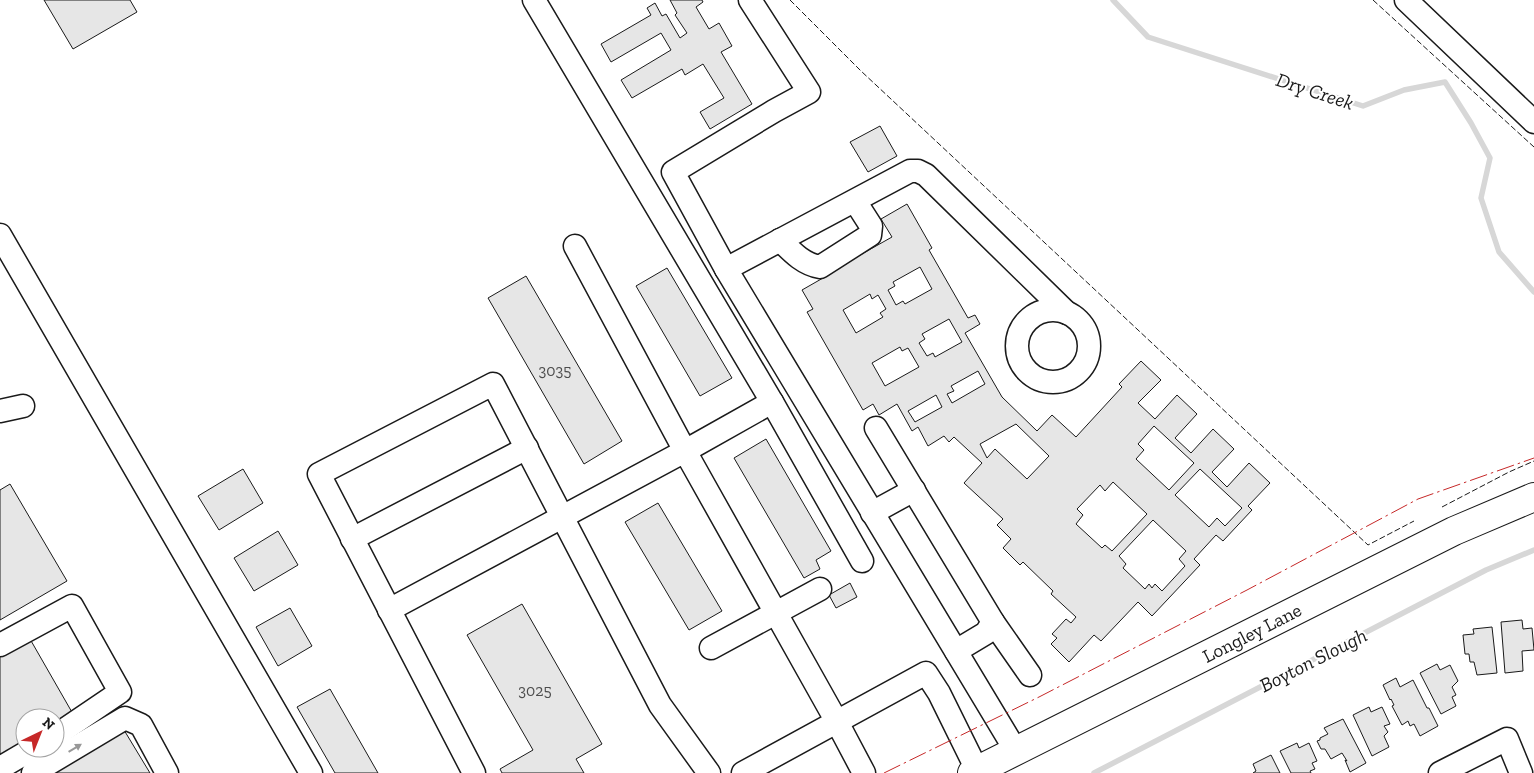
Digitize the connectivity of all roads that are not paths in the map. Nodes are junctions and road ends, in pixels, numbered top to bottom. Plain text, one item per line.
1 (534, 0) edge
2 (750, 0) edge
3 (1406, 0) edge
4 (1534, 122) edge
5 (855, 200) junction
6 (0, 235) edge
7 (780, 240) junction
8 (576, 246) dead end
9 (726, 269) junction
10 (1067, 313) dead end
11 (772, 402) junction
12 (23, 406) dead end
13 (0, 411) edge
14 (876, 428) dead end
15 (527, 448) junction
16 (685, 451) junction
17 (914, 490) junction
18 (1534, 497) edge
19 (872, 513) junction
20 (562, 517) junction
21 (352, 539) junction
22 (862, 561) dead end
23 (820, 589) dead end
24 (389, 610) junction
25 (776, 612) junction
26 (993, 622) junction
27 (0, 645) edge
28 (711, 648) dead end
29 (956, 651) junction
30 (1030, 676) dead end
31 (837, 722) junction
32 (65, 729) edge
33 (1016, 751) junction
34 (17, 758) edge
35 (0, 768) edge
36 (975, 772) edge
37 (33, 773) edge
38 (167, 773) edge
39 (311, 773) edge
40 (474, 773) edge
41 (709, 773) edge
42 (743, 773) edge
43 (864, 773) edge
44 (1440, 773) edge
45 (1521, 773) edge

1 - 11 street
2 - 9 street
3 - 4 street
5 - 7 street
5 - 7 street
5 - 10 street
6 - 39 street
7 - 9 street
8 - 16 street
9 - 19 street
11 - 16 street
11 - 22 street
12 - 13 street
14 - 17 street
15 - 20 street
15 - 21 street
15 - 21 street
16 - 20 street
16 - 25 street
17 - 19 street
17 - 26 street
18 - 33 main road, Longley Lane
19 - 29 street
20 - 24 street
20 - 41 street
21 - 24 street
23 - 25 street
24 - 40 street
25 - 28 street
25 - 31 street
26 - 29 street
26 - 30 street
27 - 32 street
29 - 33 street
31 - 36 street
31 - 42 street
31 - 43 street
33 - 36 main road, Longley Lane
34 - 35 street
37 -> 38 street
44 - 45 street

